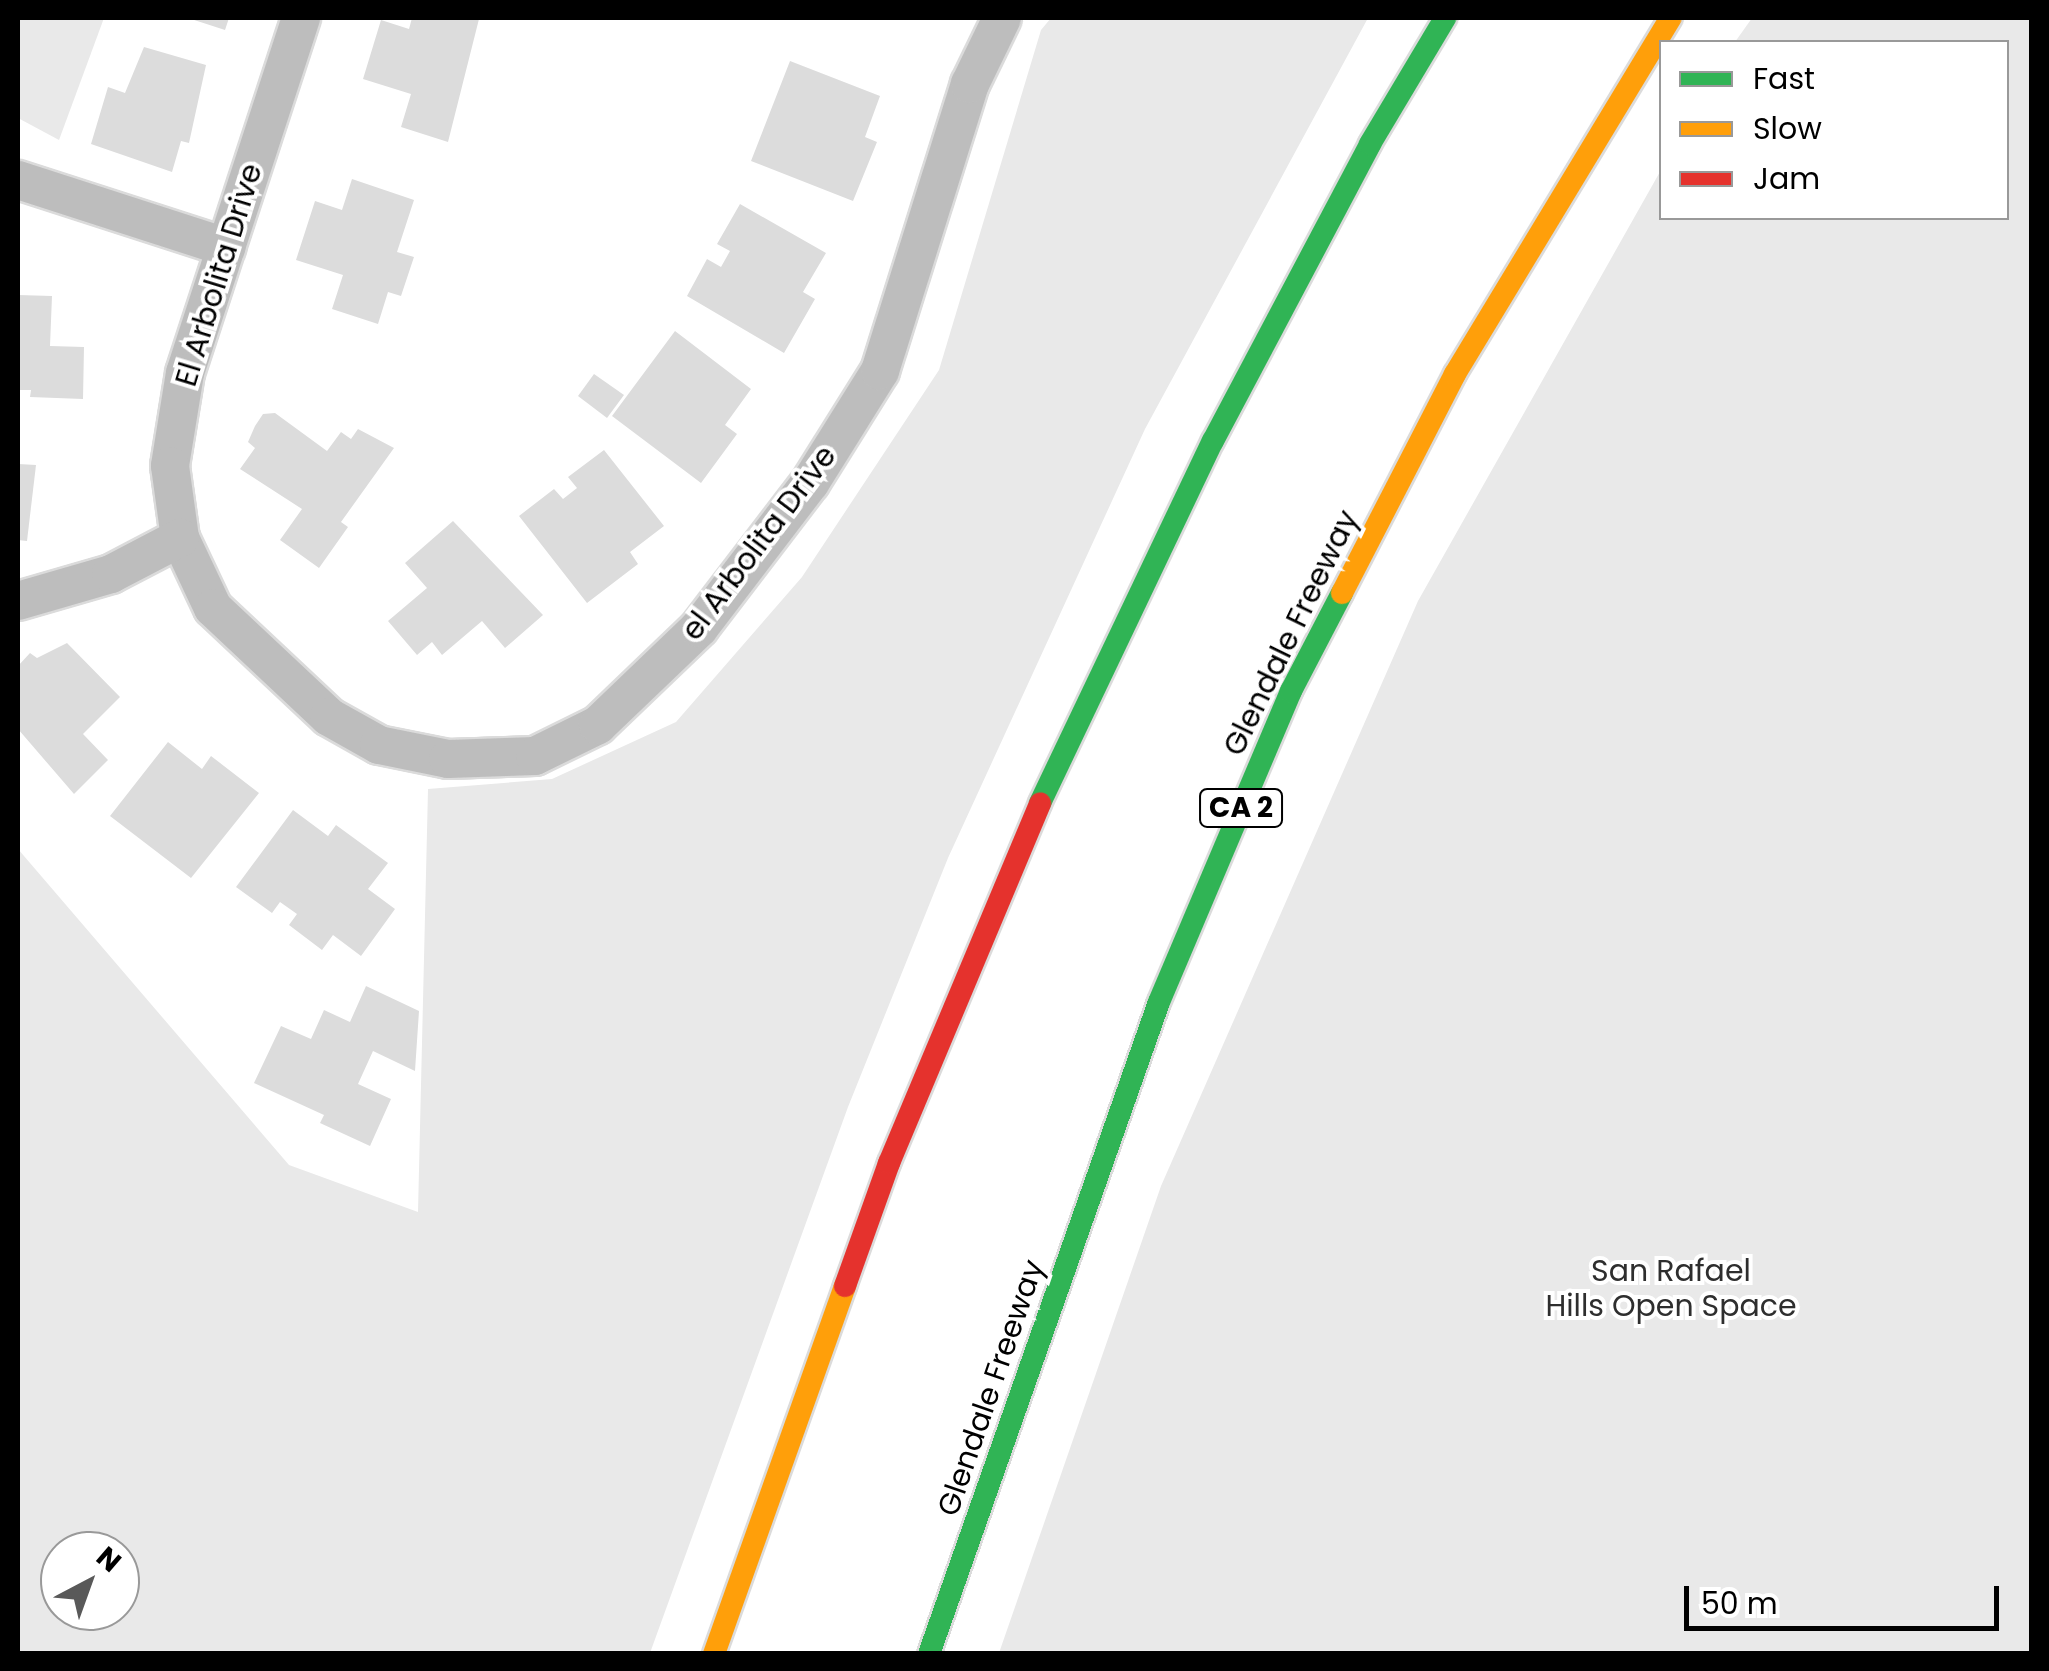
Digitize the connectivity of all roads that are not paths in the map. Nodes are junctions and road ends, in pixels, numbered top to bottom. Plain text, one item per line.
1 (301, 18) edge
2 (1002, 18) edge
3 (1445, 18) edge
4 (1671, 18) edge
5 (18, 180) edge
6 (226, 247) junction
7 (180, 538) junction
8 (18, 601) edge
9 (714, 1654) edge
10 (929, 1654) edge

1 - 6 street, El Arbolita Drive
2 - 7 street, el Arbolita Drive
3 - 9 highway
4 - 10 highway, Glendale Freeway / CA 2
5 - 6 street
6 - 7 street, El Arbolita Drive
7 - 8 street

